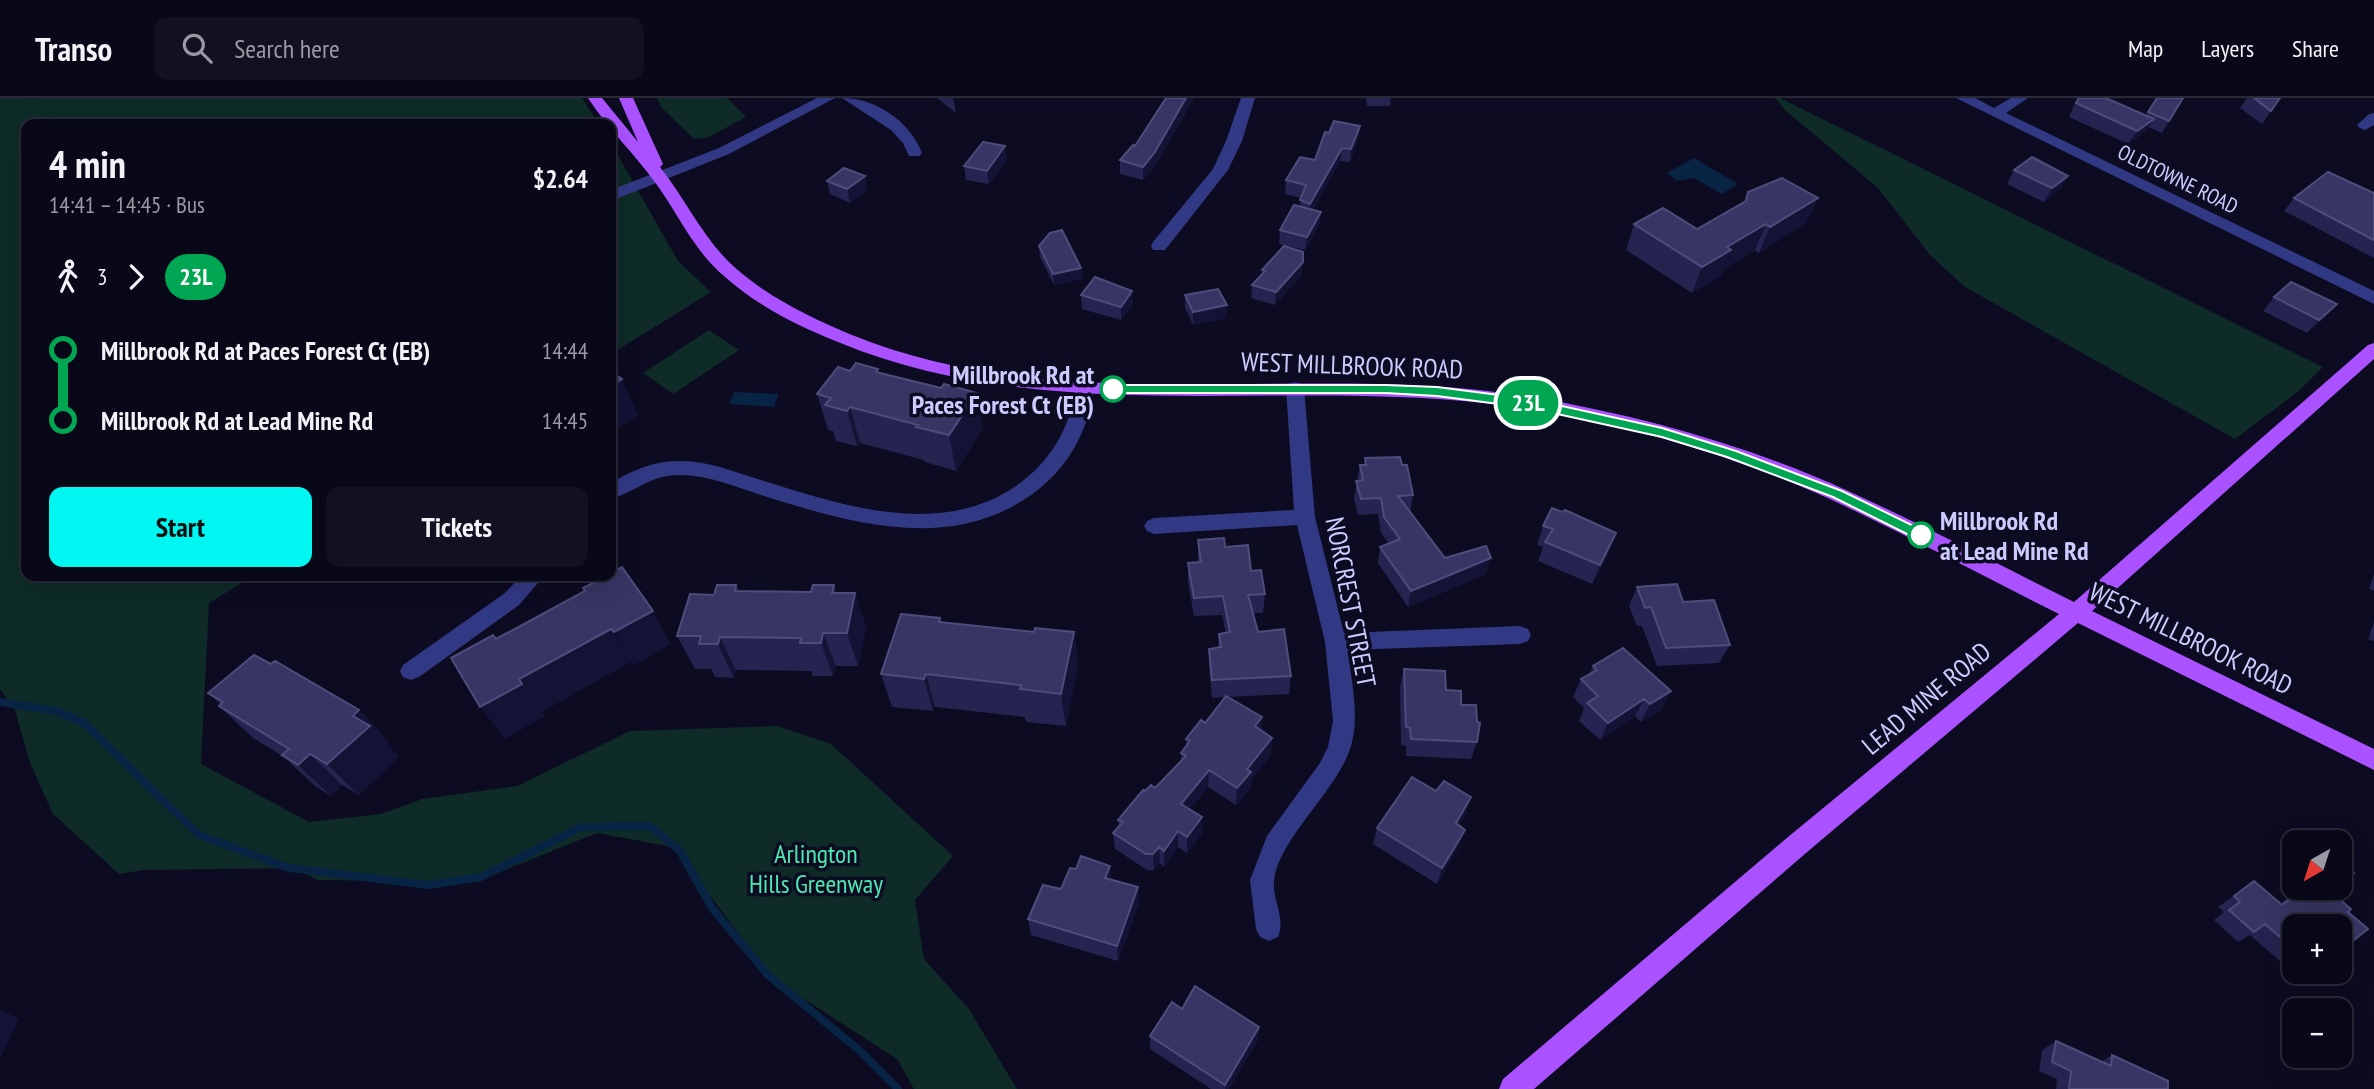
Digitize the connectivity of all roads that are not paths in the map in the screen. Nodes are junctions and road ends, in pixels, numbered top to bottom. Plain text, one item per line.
1 (595, 98) edge
2 (626, 98) edge
3 (828, 98) edge
4 (849, 98) edge
5 (1248, 98) edge
6 (1964, 98) edge
7 (2021, 98) edge
8 (1996, 113) junction
9 (609, 119) edge
10 (616, 127) edge
11 (914, 153) dead end
12 (660, 179) junction
13 (616, 194) edge
14 (1159, 246) dead end
15 (2374, 298) edge
16 (2374, 349) edge
17 (1295, 388) junction
18 (1085, 389) junction
19 (616, 490) edge
20 (1305, 517) junction
21 (1154, 526) dead end
22 (529, 581) edge
23 (2075, 612) junction
24 (1520, 635) dead end
25 (1336, 642) junction
26 (411, 671) dead end
27 (2374, 760) edge
28 (1269, 929) dead end
29 (1513, 1089) edge

1 - 9 main road, WEST MILLBROOK ROAD
2 - 12 main road, WEST MILLBROOK ROAD
3 - 12 street
4 - 11 street
5 - 14 street
6 - 8 street, OLDTOWNE ROAD
7 - 8 street
8 - 15 street, OLDTOWNE ROAD
10 - 12 main road, WEST MILLBROOK ROAD
12 - 13 street
12 - 18 main road, WEST MILLBROOK ROAD
16 - 23 main road, LEAD MINE ROAD
17 - 18 main road, WEST MILLBROOK ROAD
17 - 20 street, NORCREST STREET
17 - 23 main road, WEST MILLBROOK ROAD
18 - 19 street
20 - 21 street
20 - 25 street, NORCREST STREET
22 - 26 street
23 - 27 main road, WEST MILLBROOK ROAD
23 - 29 main road, LEAD MINE ROAD
24 - 25 street
25 - 28 street, NORCREST STREET

